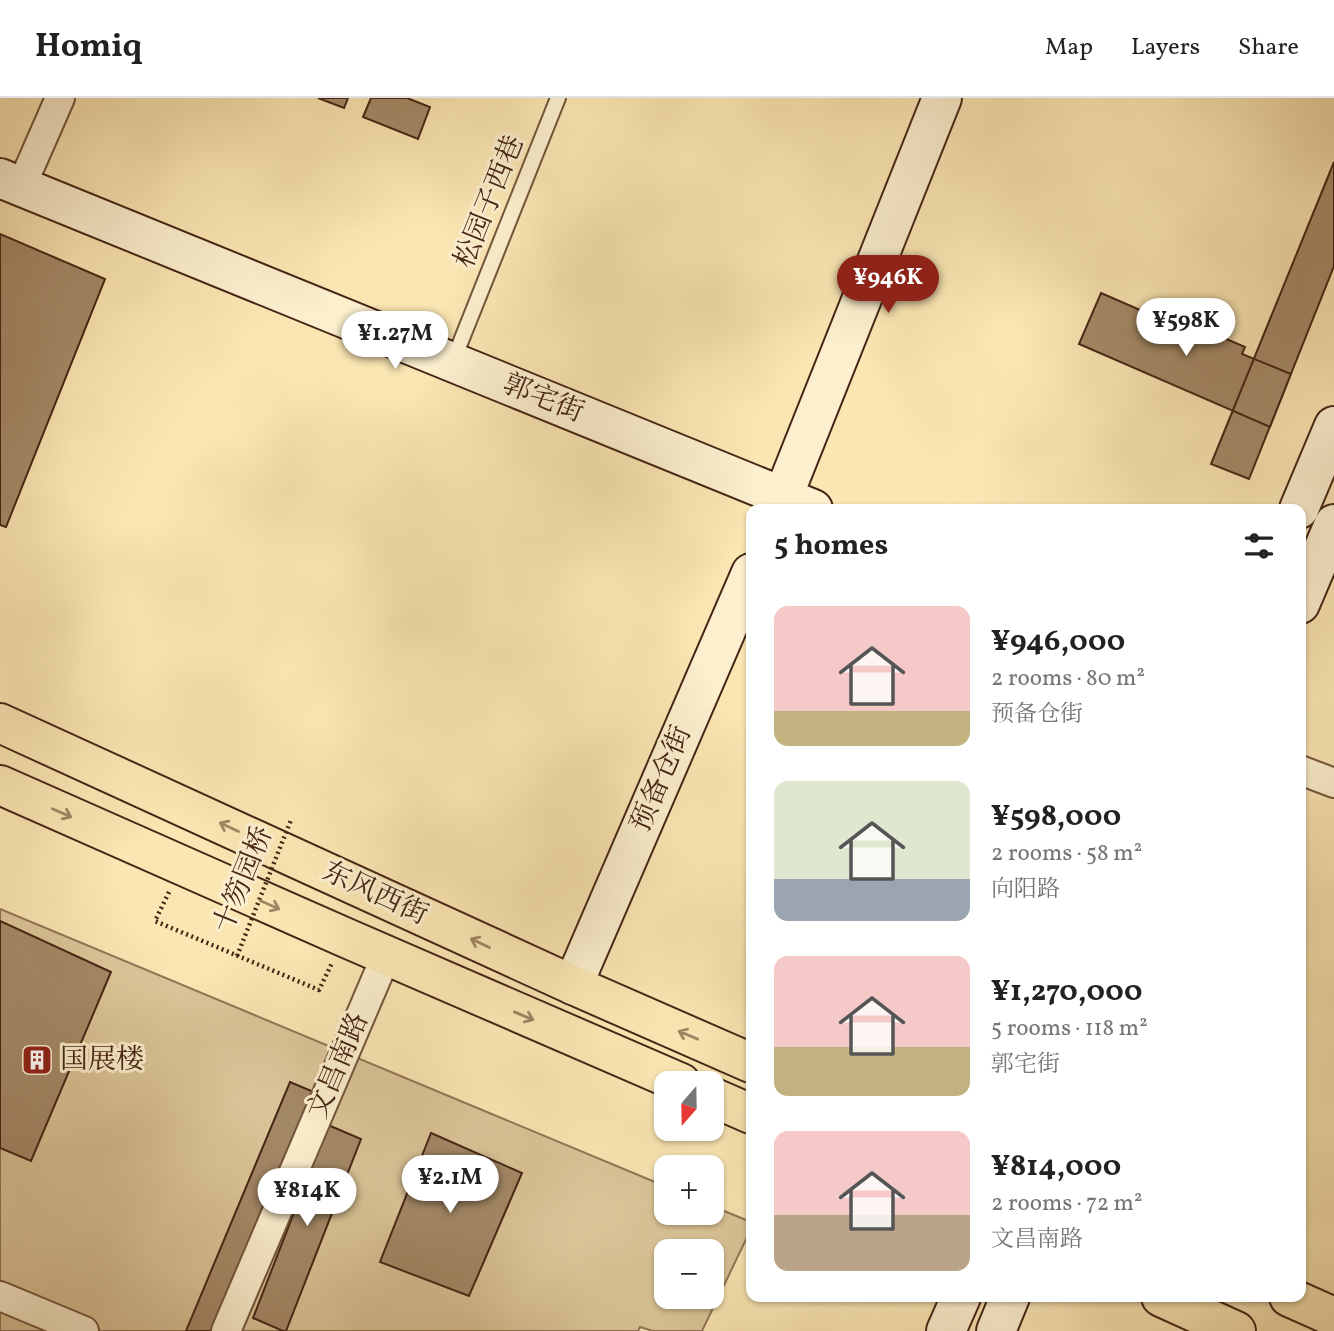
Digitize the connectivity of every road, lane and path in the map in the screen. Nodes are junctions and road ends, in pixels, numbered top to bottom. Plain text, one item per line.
1 (61, 98) edge
2 (558, 98) edge
3 (943, 98) edge
4 (10, 182) edge
5 (452, 362) junction
6 (1334, 426) edge
7 (790, 504) edge
8 (792, 504) edge
9 (1301, 504) edge
10 (1334, 524) edge
11 (746, 585) edge
12 (1306, 590) edge
13 (0, 723) edge
14 (1306, 772) edge
15 (1334, 783) edge
16 (0, 785) edge
17 (291, 820) dead end
18 (155, 921) dead end
19 (237, 956) junction
20 (386, 956) junction
21 (573, 985) junction
22 (319, 990) dead end
23 (746, 1061) edge
24 (654, 1071) edge
25 (724, 1102) edge
26 (746, 1112) edge
27 (0, 1296) edge
28 (959, 1302) edge
29 (1008, 1302) edge
30 (1172, 1302) edge
31 (1300, 1302) edge
32 (1334, 1317) edge
33 (84, 1331) edge
34 (226, 1331) edge
35 (946, 1331) edge
36 (996, 1331) edge
37 (1236, 1331) edge

1 - 4 street
2 - 5 lane, 松园子西巷
3 - 8 street
4 - 5 street, 郭宅街
5 - 7 street, 郭宅街
6 - 9 street
10 - 12 street
11 - 21 street, 预备仓街
21 -> 13 main road, 东风西街
14 - 15 street
16 -> 20 main road, 东风西街
17 - 19 path, 十笏园桥, bridge
18 - 19 path
19 - 22 path
20 -> 24 main road, 东风西街
20 - 34 street, 文昌南路
23 -> 21 main road, 东风西街
25 - 26 main road
27 - 33 street
28 - 35 street
29 - 36 street
30 - 37 main road
31 - 32 main road

